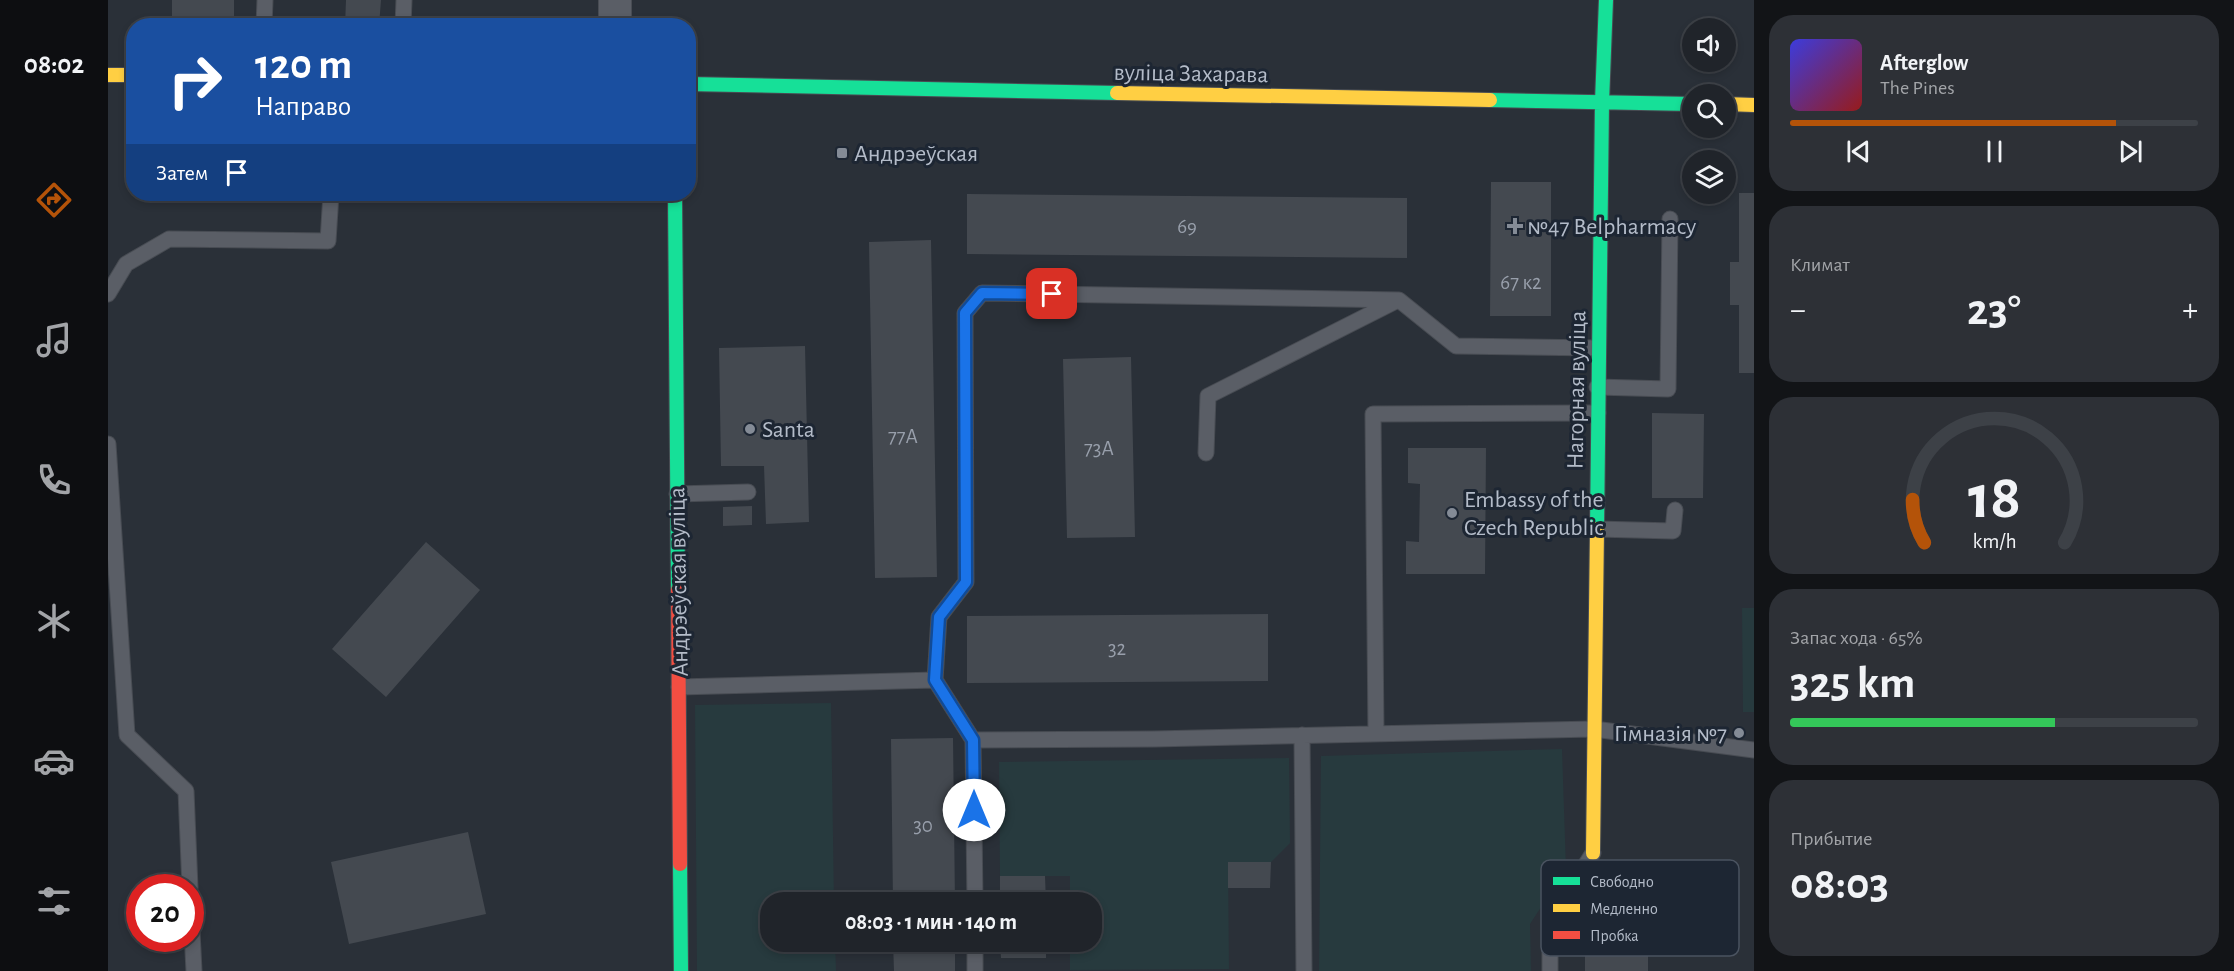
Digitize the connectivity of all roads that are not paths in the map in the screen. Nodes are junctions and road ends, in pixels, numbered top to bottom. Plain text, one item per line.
1 (265, 0) edge
2 (404, 0) edge
3 (615, 0) edge
4 (1606, 0) edge
5 (264, 18) edge
6 (403, 18) edge
7 (615, 18) edge
8 (108, 75) edge
9 (126, 75) edge
10 (696, 84) edge
11 (1602, 102) junction
12 (1682, 104) edge
13 (1736, 104) edge
14 (1754, 105) edge
15 (331, 201) edge
16 (675, 201) edge
17 (1670, 219) dead end
18 (108, 294) edge
19 (1399, 300) junction
20 (1598, 348) junction
21 (1598, 387) junction
22 (1598, 413) junction
23 (108, 444) edge
24 (1206, 453) dead end
25 (748, 492) dead end
26 (677, 494) junction
27 (1675, 510) dead end
28 (1597, 529) junction
29 (935, 680) junction
30 (679, 687) junction
31 (1594, 729) junction
32 (1376, 734) junction
33 (1302, 735) junction
34 (973, 740) junction
35 (1754, 750) edge
36 (1593, 853) joint
37 (1589, 860) edge
38 (189, 874) edge
39 (975, 892) edge
40 (193, 952) edge
41 (975, 952) edge
42 (194, 971) edge
43 (681, 971) edge
44 (975, 971) edge
45 (1304, 971) edge

1 - 5 lane
2 - 6 lane
3 - 7 street
4 - 11 street, Нагорная вуліца
8 - 9 street
10 - 11 street, вуліца Захарава
11 - 12 street, вуліца Захарава
11 - 20 street, Нагорная вуліца
13 - 14 street
15 - 18 lane
16 - 26 street, Андрэеўская вуліца
17 - 21 lane
19 - 20 lane
19 - 24 lane
19 - 29 lane
20 - 21 street, Нагорная вуліца
21 - 22 street, Нагорная вуліца
22 - 28 street, Нагорная вуліца
22 - 32 lane
23 - 38 lane
25 - 26 lane
26 - 30 street, Андрэеўская вуліца
27 - 28 lane
28 - 31 street, Нагорная вуліца
29 - 30 lane
29 - 34 lane
30 - 43 street, Андрэеўская вуліца
31 - 32 lane
31 - 35 lane
31 - 36 street, Нагорная вуліца
32 - 33 lane
33 - 34 lane
33 - 45 lane
34 - 39 lane
36 - 37 lane
40 - 42 lane
41 - 44 lane

